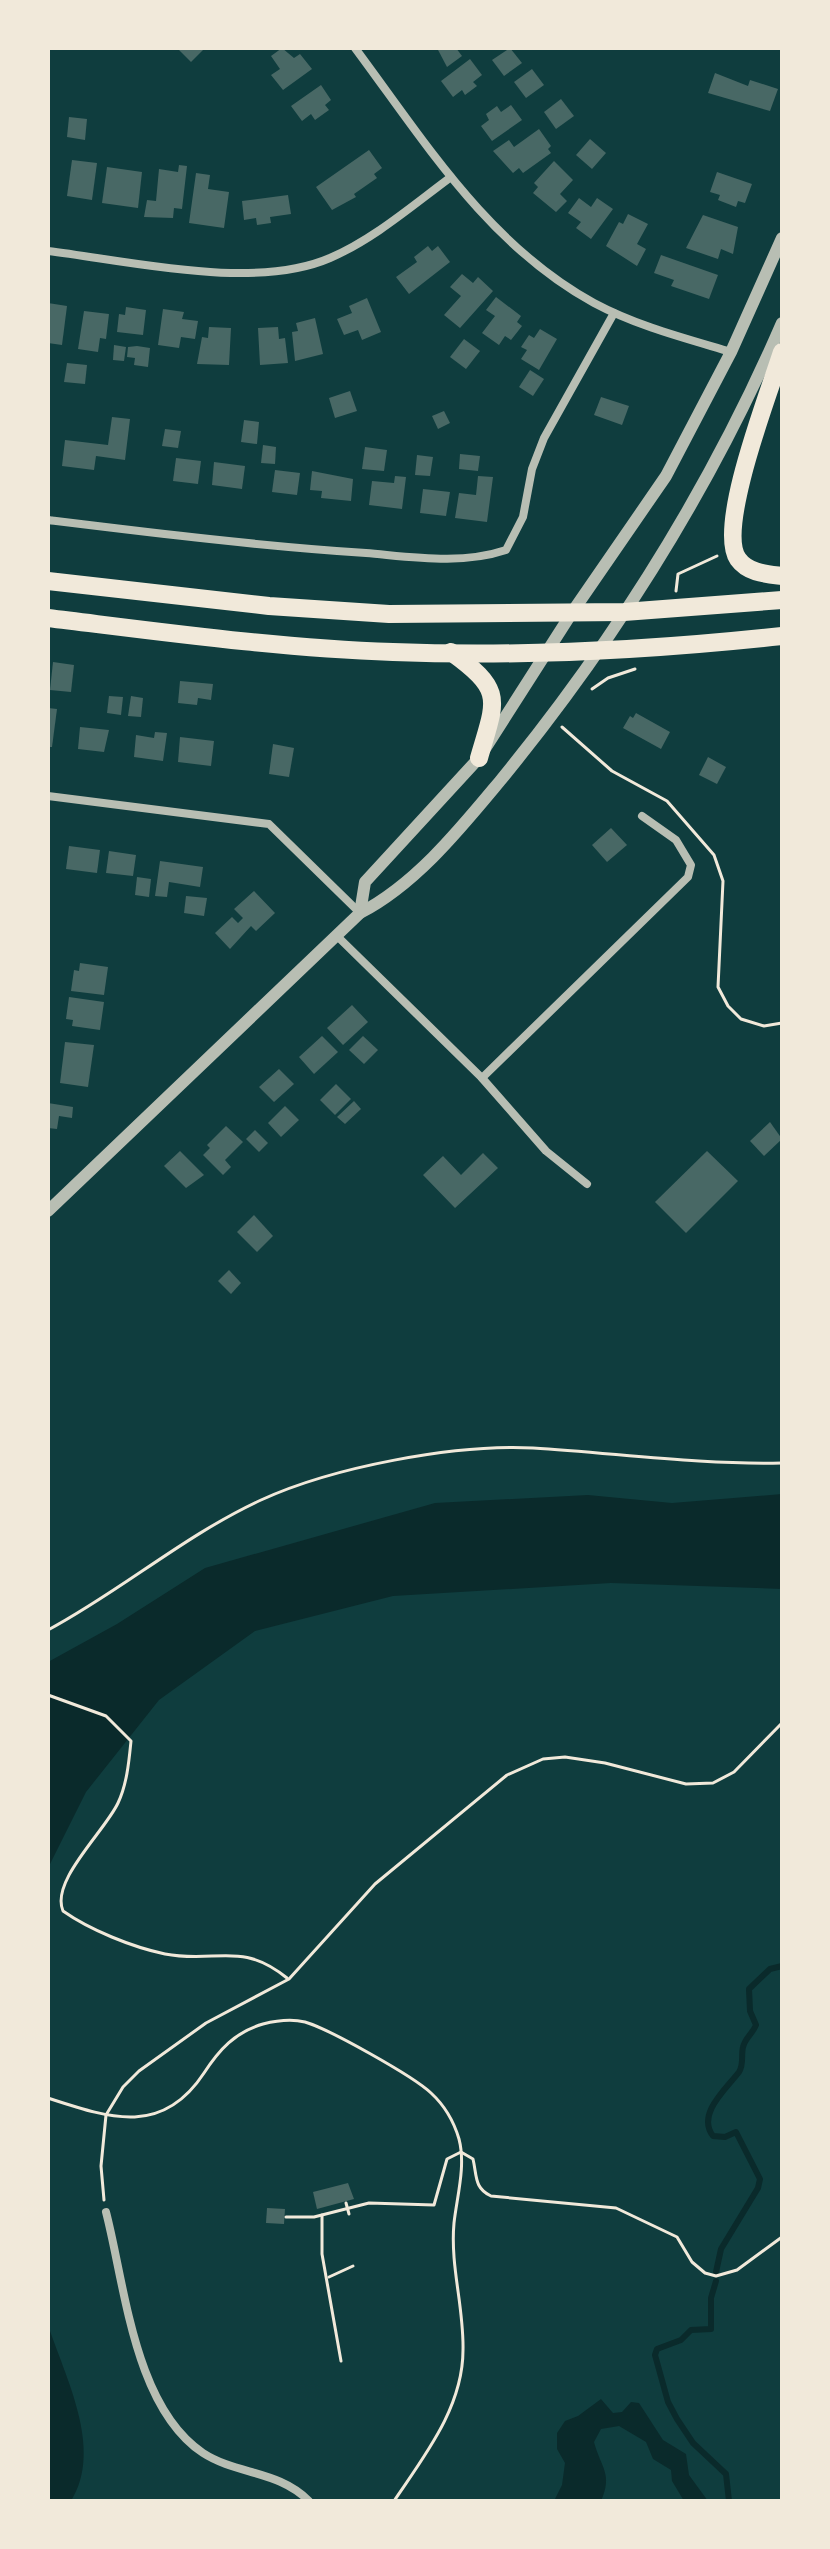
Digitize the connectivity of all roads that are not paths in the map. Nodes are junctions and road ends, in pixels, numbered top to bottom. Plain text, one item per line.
1 (355, 48) edge
2 (451, 177) junction
3 (782, 238) edge
4 (48, 251) edge
5 (614, 313) junction
6 (782, 323) edge
7 (731, 352) junction
8 (782, 352) edge
9 (48, 520) edge
10 (782, 576) edge
11 (48, 581) edge
12 (782, 600) edge
13 (573, 611) junction
14 (624, 612) junction
15 (48, 618) edge
16 (782, 636) edge
17 (601, 651) junction
18 (451, 652) junction
19 (550, 652) junction
20 (479, 758) junction
21 (48, 796) edge
22 (642, 816) dead end
23 (360, 913) junction
24 (336, 935) junction
25 (482, 1078) junction
26 (587, 1184) dead end
27 (48, 1211) edge
28 (106, 2212) road end
29 (309, 2501) edge

1 - 2 street
2 - 4 street
2 - 5 street
3 - 7 street
5 - 7 street
5 - 9 street
6 - 14 street
7 - 13 street
8 - 10 highway
11 - 13 highway
12 - 14 highway
13 - 14 highway
13 - 19 street
14 - 17 street
15 - 18 highway
16 - 17 highway
17 - 19 highway
17 - 23 street
18 - 19 highway
18 - 20 highway
19 - 20 street
20 - 23 street
21 - 23 street
22 - 25 street
23 - 24 street
24 - 25 street
24 - 27 street
25 - 26 street
28 - 29 street

